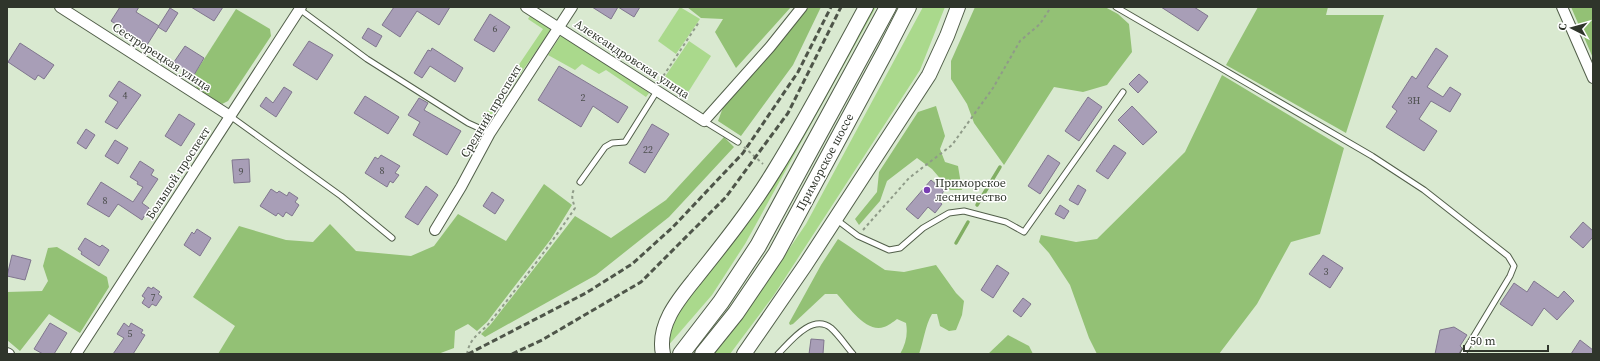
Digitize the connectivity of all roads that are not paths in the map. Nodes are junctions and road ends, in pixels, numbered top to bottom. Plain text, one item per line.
1 (60, 7) edge
2 (526, 7) edge
3 (572, 7) edge
4 (802, 7) edge
5 (866, 7) edge
6 (888, 7) edge
7 (908, 7) edge
8 (958, 7) edge
9 (1116, 7) edge
10 (1562, 7) edge
11 (299, 8) edge
12 (558, 27) junction
13 (1593, 78) edge
14 (656, 89) junction
15 (1123, 92) dead end
16 (230, 116) junction
17 (704, 121) junction
18 (490, 133) junction
19 (738, 142) road end
20 (580, 182) road end
21 (835, 218) junction
22 (435, 230) dead end
23 (392, 238) dead end
24 (76, 354) edge
25 (664, 354) edge
26 (681, 354) edge
27 (703, 354) edge
28 (744, 354) edge
29 (778, 354) edge
30 (853, 354) edge
31 (1463, 354) edge

1 - 16 street, Сестрорецкая улица
2 - 12 street, Александровская улица
3 - 12 street, Средний проспект
4 - 17 street
5 - 25 street
6 - 26 main road, Приморское шоссе
7 - 27 main road, Приморское шоссе
8 - 21 street
9 - 31 lane
10 - 13 street
11 - 16 street, Большой проспект
11 - 18 lane
12 - 14 street, Александровская улица
12 - 18 street, Средний проспект
14 - 17 street, Александровская улица
14 - 20 lane
15 - 21 lane
16 - 23 lane
16 - 24 street, Большой проспект
17 - 19 lane
18 - 22 street, Средний проспект
21 - 28 street
29 - 30 lane

